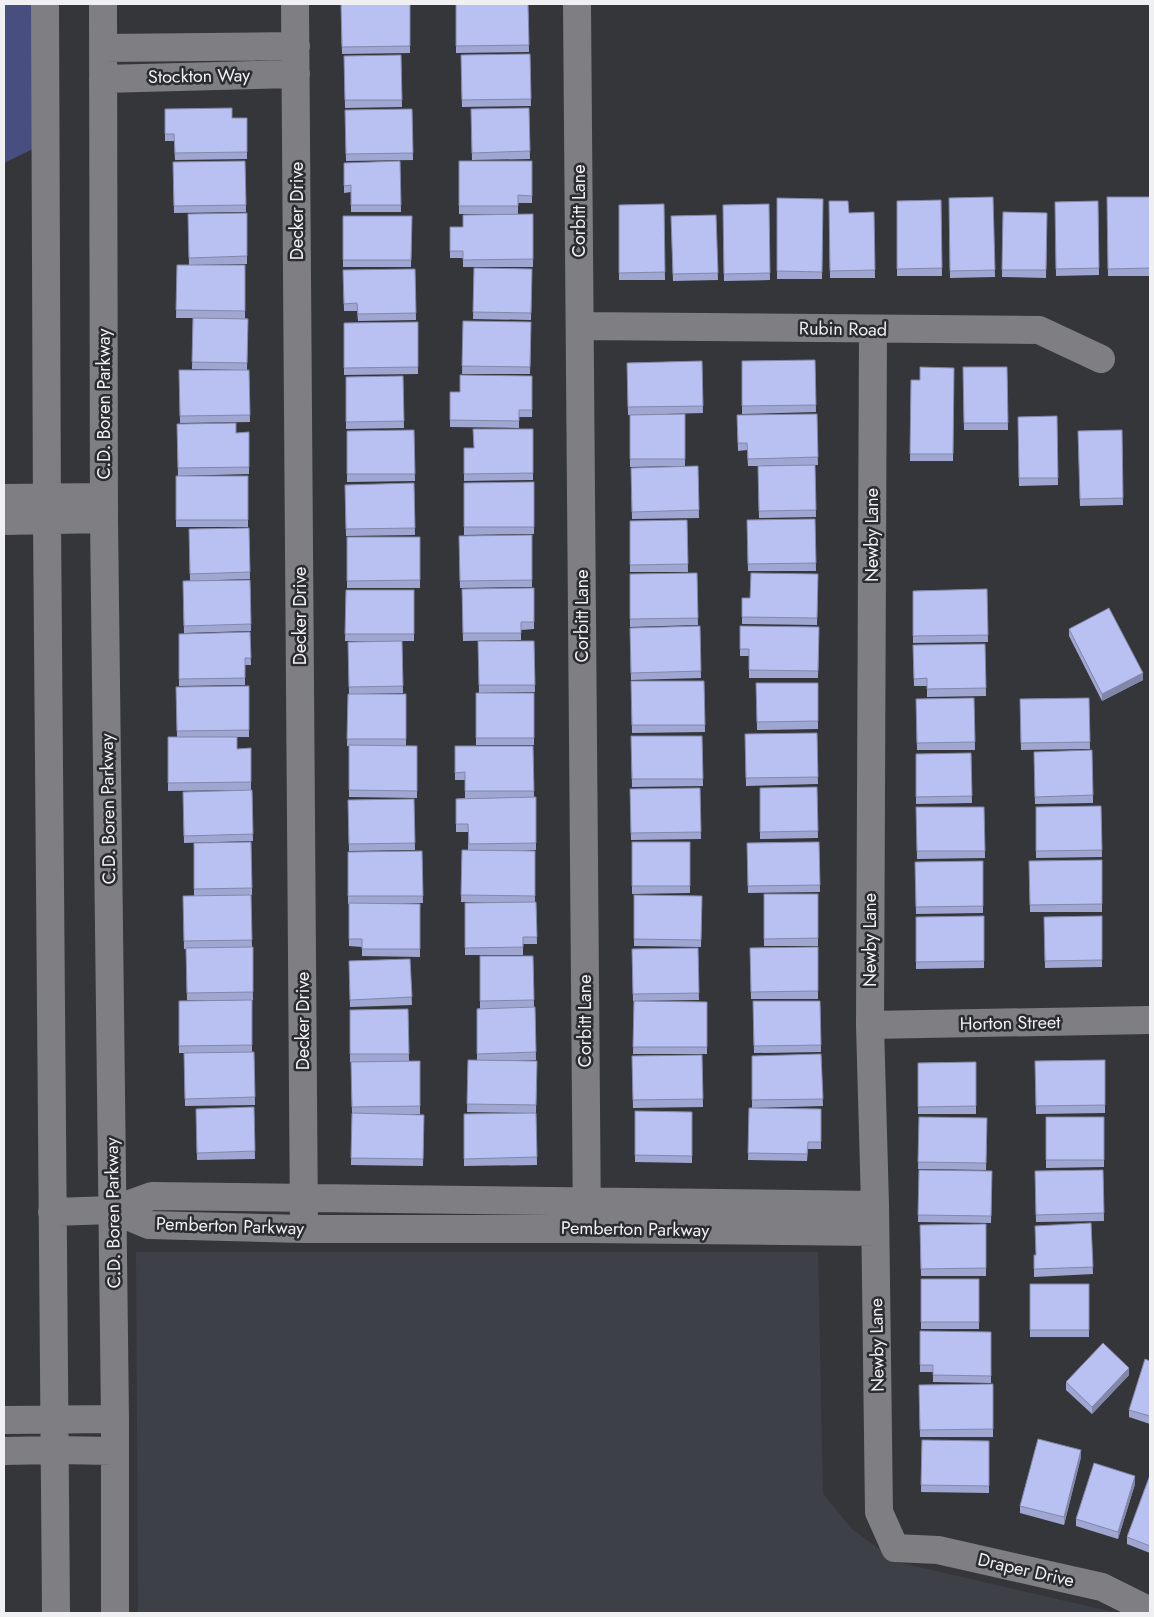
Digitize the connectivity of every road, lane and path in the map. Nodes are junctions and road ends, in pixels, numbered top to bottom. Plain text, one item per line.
1 (45, 4) edge
2 (103, 4) edge
3 (295, 4) edge
4 (577, 4) edge
5 (296, 46) junction
6 (103, 48) junction
7 (296, 74) junction
8 (103, 79) junction
9 (580, 326) junction
10 (873, 329) junction
11 (1101, 359) dead end
12 (4, 498) edge
13 (104, 508) junction
14 (47, 509) junction
15 (4, 521) edge
16 (1150, 1020) edge
17 (870, 1025) junction
18 (304, 1198) junction
19 (587, 1201) junction
20 (875, 1204) junction
21 (113, 1210) junction
22 (52, 1212) junction
23 (304, 1229) junction
24 (587, 1229) junction
25 (875, 1232) junction
26 (54, 1419) junction
27 (115, 1419) junction
28 (4, 1420) edge
29 (54, 1450) junction
30 (4, 1451) edge
31 (115, 1452) junction
32 (896, 1548) joint
33 (1150, 1611) edge
34 (56, 1613) edge
35 (114, 1613) edge

1 - 14 street
2 - 6 street, C.D. Boren Parkway
3 - 5 street, Decker Drive
4 - 9 street, Corbitt Lane
5 - 6 street, Stockton Way
5 - 7 street, Decker Drive
6 - 8 street, C.D. Boren Parkway
7 - 8 street, Stockton Way
7 - 18 street, Decker Drive
8 - 13 street, C.D. Boren Parkway
9 - 10 street, Rubin Road
9 - 19 street, Corbitt Lane
10 - 11 street, Rubin Road
10 - 17 street, Newby Lane
12 - 14 street
13 - 14 street
13 - 21 street, C.D. Boren Parkway
14 - 15 street
14 - 22 street
16 - 17 street, Horton Street
17 - 20 street, Newby Lane
18 - 19 street, Pemberton Parkway
18 - 21 street, Pemberton Parkway
18 - 23 street, Decker Drive
19 - 20 street, Pemberton Parkway
19 - 24 street, Corbitt Lane
20 - 25 street, Newby Lane
21 - 22 street
21 - 23 street, Pemberton Parkway
21 - 27 street, C.D. Boren Parkway
22 - 26 street
23 - 24 street, Pemberton Parkway
24 - 25 street, Pemberton Parkway
25 - 32 street, Newby Lane
26 - 27 street
26 - 28 street
26 - 29 street
27 - 31 street, C.D. Boren Parkway
29 - 30 street
29 - 31 street
29 - 34 street
31 - 35 street, C.D. Boren Parkway
32 - 33 street, Draper Drive

